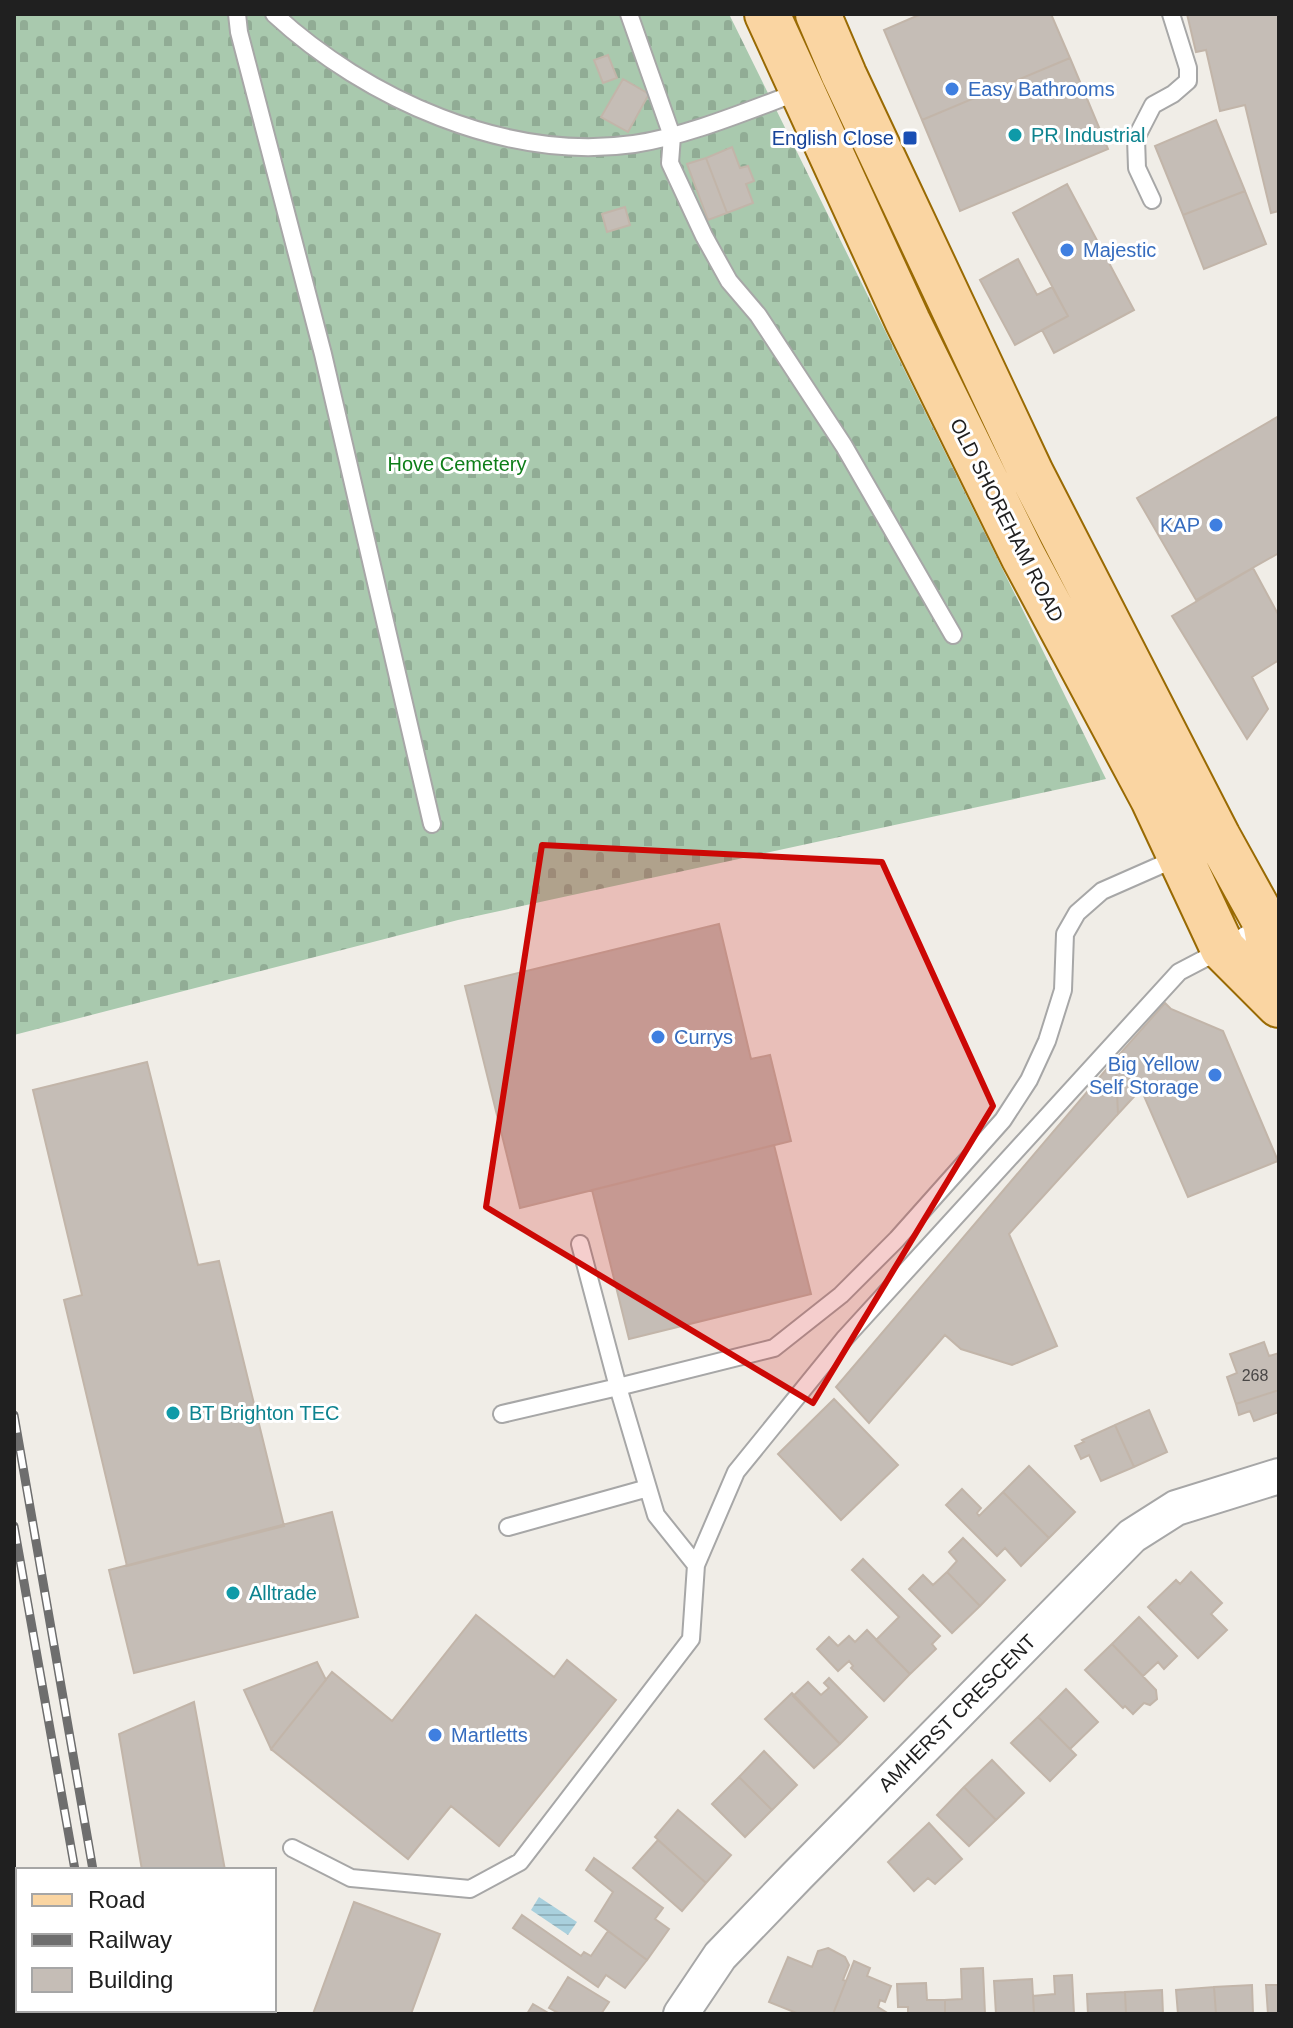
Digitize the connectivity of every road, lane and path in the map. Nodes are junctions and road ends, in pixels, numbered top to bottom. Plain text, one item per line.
1 (237, 14) edge
2 (274, 14) edge
3 (629, 14) edge
4 (767, 14) edge
5 (818, 14) edge
6 (1171, 14) edge
7 (823, 83) junction
8 (672, 136) junction
9 (1152, 200) dead end
10 (953, 635) dead end
11 (432, 824) dead end
12 (1199, 847) junction
13 (1265, 922) junction
14 (1223, 949) junction
15 (1279, 1002) edge
16 (580, 1244) dead end
17 (618, 1387) junction
18 (502, 1414) dead end
19 (1279, 1476) edge
20 (648, 1488) junction
21 (508, 1527) dead end
22 (696, 1565) junction
23 (292, 1848) dead end
24 (681, 2014) edge

1 - 11 lane
2 - 8 lane
3 - 8 lane
4 - 7 main road
5 - 7 main road
6 - 9 lane
7 - 8 lane
7 - 12 main road
8 - 10 lane
12 - 13 main road
12 - 14 main road
12 - 17 lane
13 - 14 lane
13 - 15 main road
14 - 15 main road
14 - 22 lane
16 - 17 lane
17 - 18 lane
17 - 20 lane
19 - 24 street, AMHERST CRESCENT
20 - 21 lane
20 - 22 lane
22 - 23 lane

